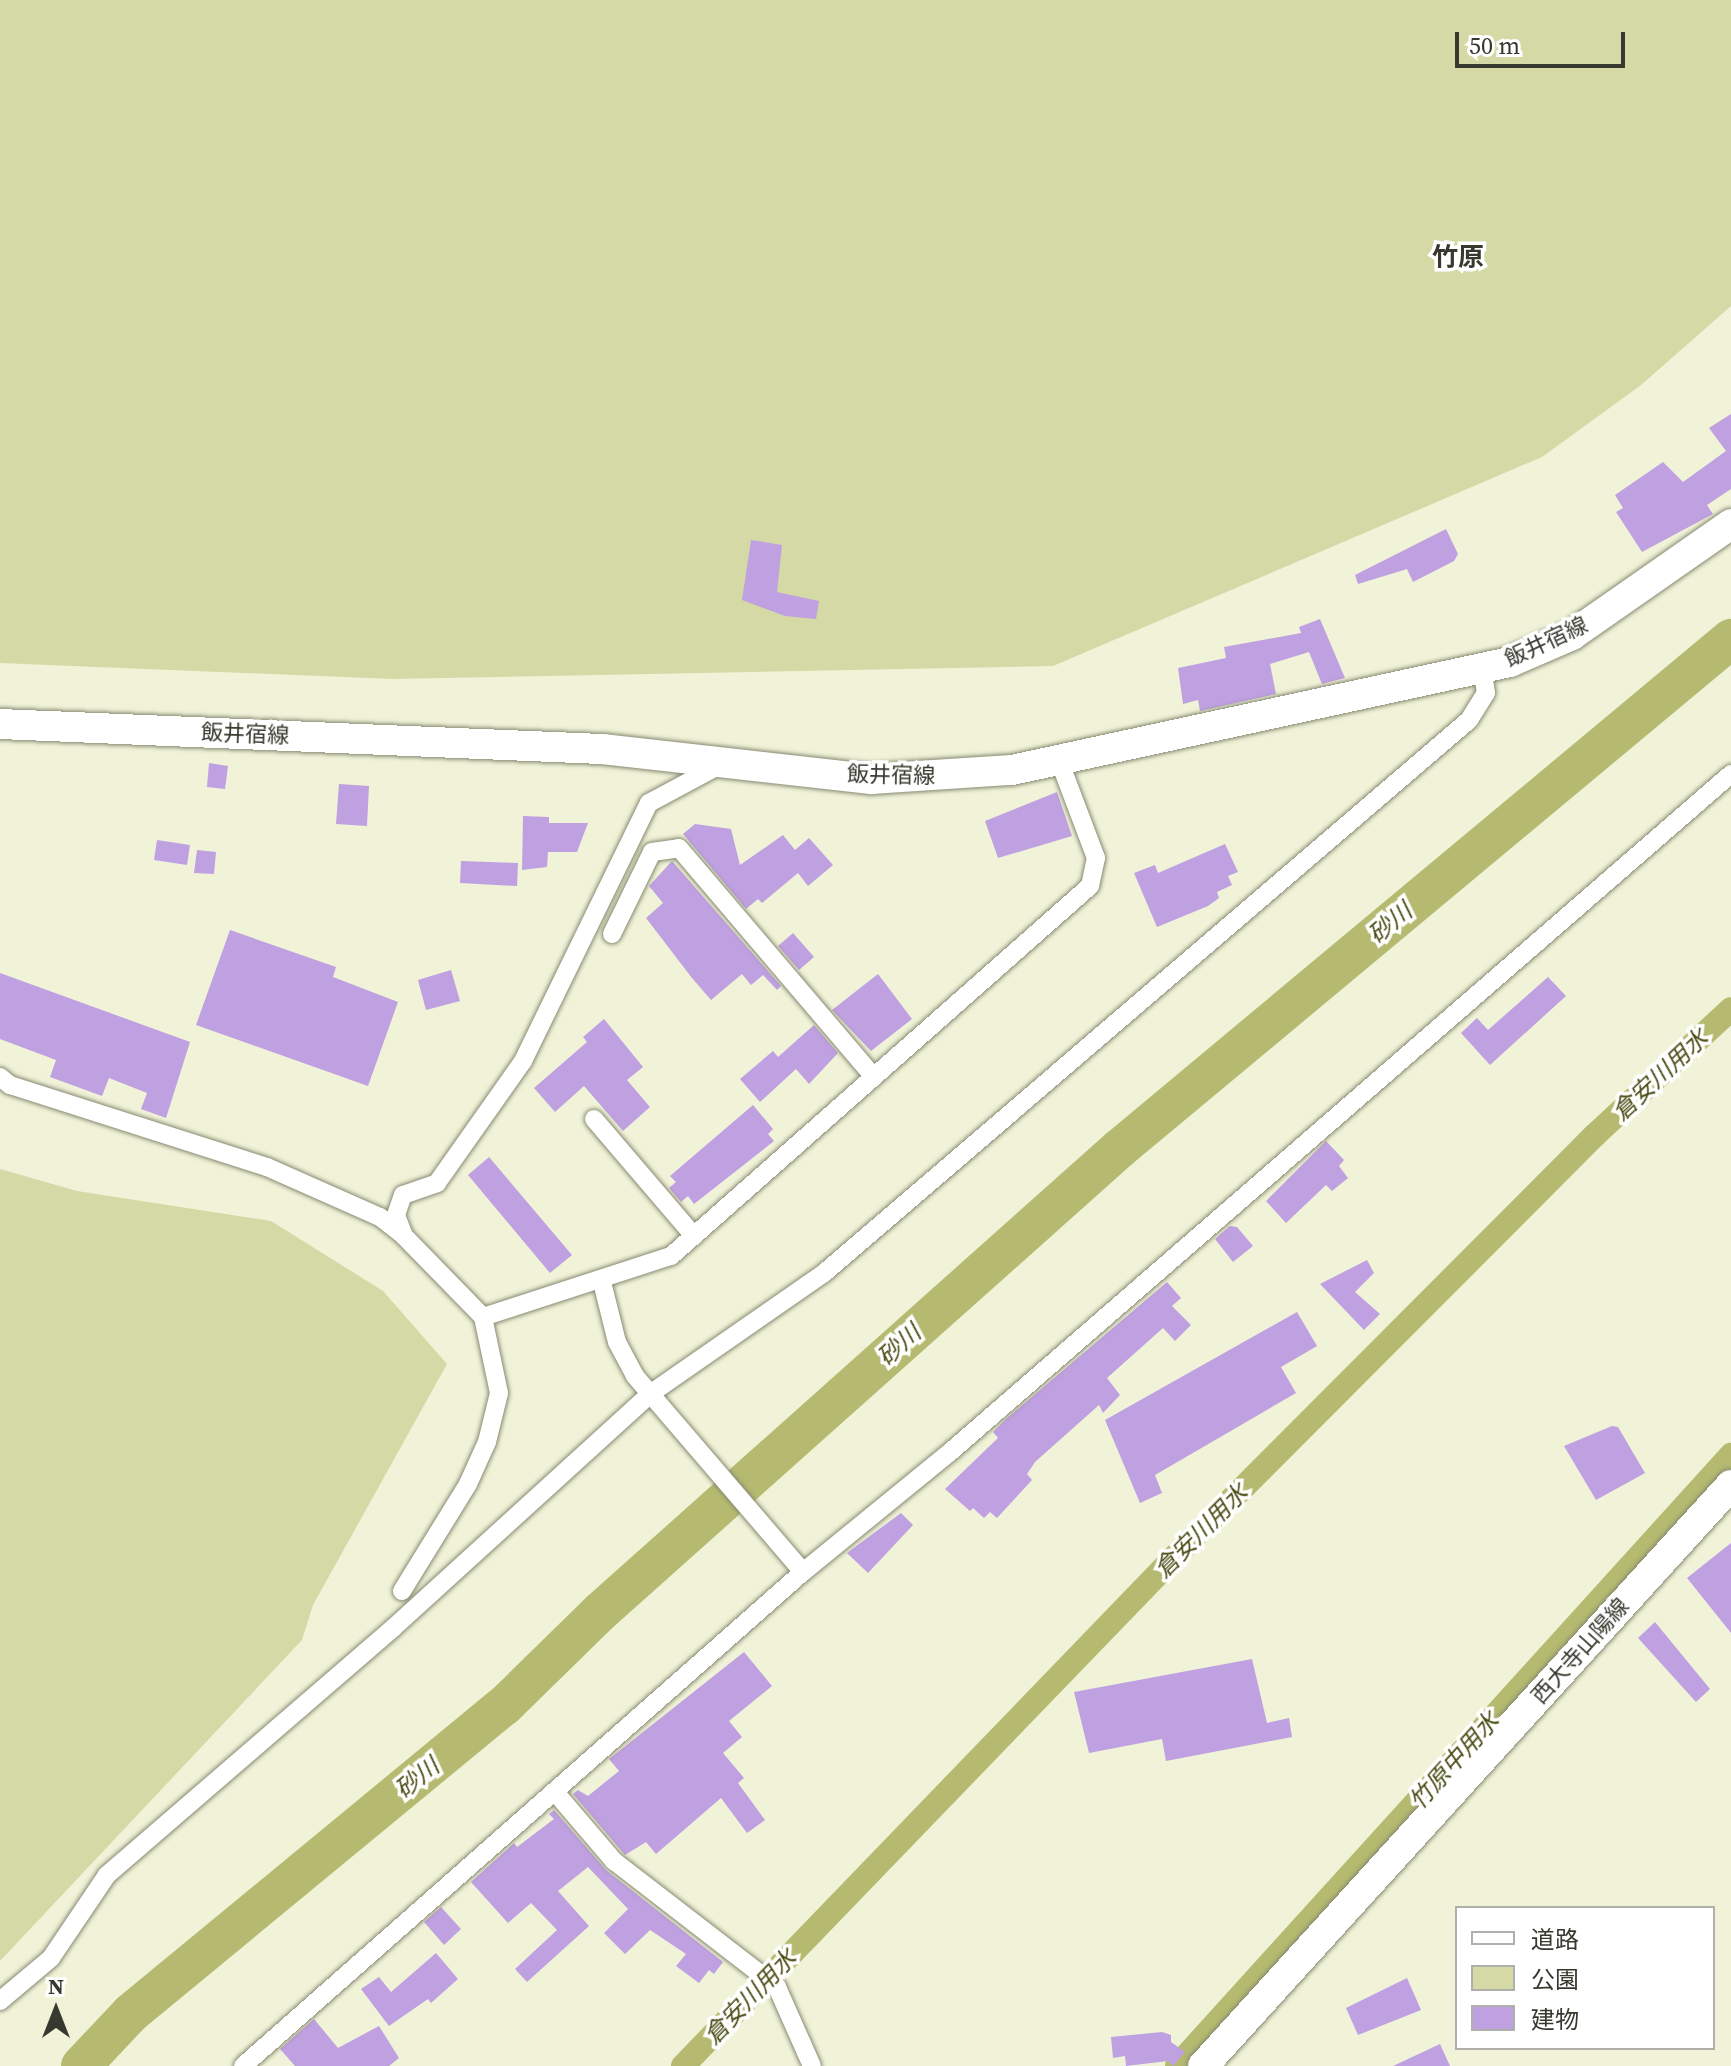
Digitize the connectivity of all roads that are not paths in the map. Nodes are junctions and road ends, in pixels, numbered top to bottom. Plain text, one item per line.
1 (1731, 524) edge
2 (1482, 668) junction
3 (0, 724) edge
4 (1059, 760) junction
5 (724, 763) junction
6 (1731, 774) edge
7 (612, 934) dead end
8 (0, 1077) edge
9 (874, 1077) junction
10 (594, 1119) dead end
11 (694, 1236) junction
12 (406, 1237) junction
13 (602, 1282) junction
14 (483, 1317) junction
15 (653, 1398) junction
16 (1731, 1485) edge
17 (803, 1572) junction
18 (402, 1591) dead end
19 (555, 1792) junction
20 (0, 2001) edge
21 (243, 2066) edge
22 (812, 2066) edge
23 (1203, 2066) edge

1 - 2 main road, 飯井宿線
2 - 4 main road, 飯井宿線
2 - 15 street
3 - 5 main road, 飯井宿線
4 - 5 main road, 飯井宿線
4 - 9 street
5 - 12 street
6 - 17 street
7 - 9 street
8 - 12 street
9 - 11 street
10 - 11 street
11 - 13 street
12 - 14 street
13 - 14 street
13 - 15 street
14 - 18 street
15 - 17 street
15 - 20 street
16 - 23 main road, 西大寺山陽線
17 - 19 street
19 - 21 street
19 - 22 street

